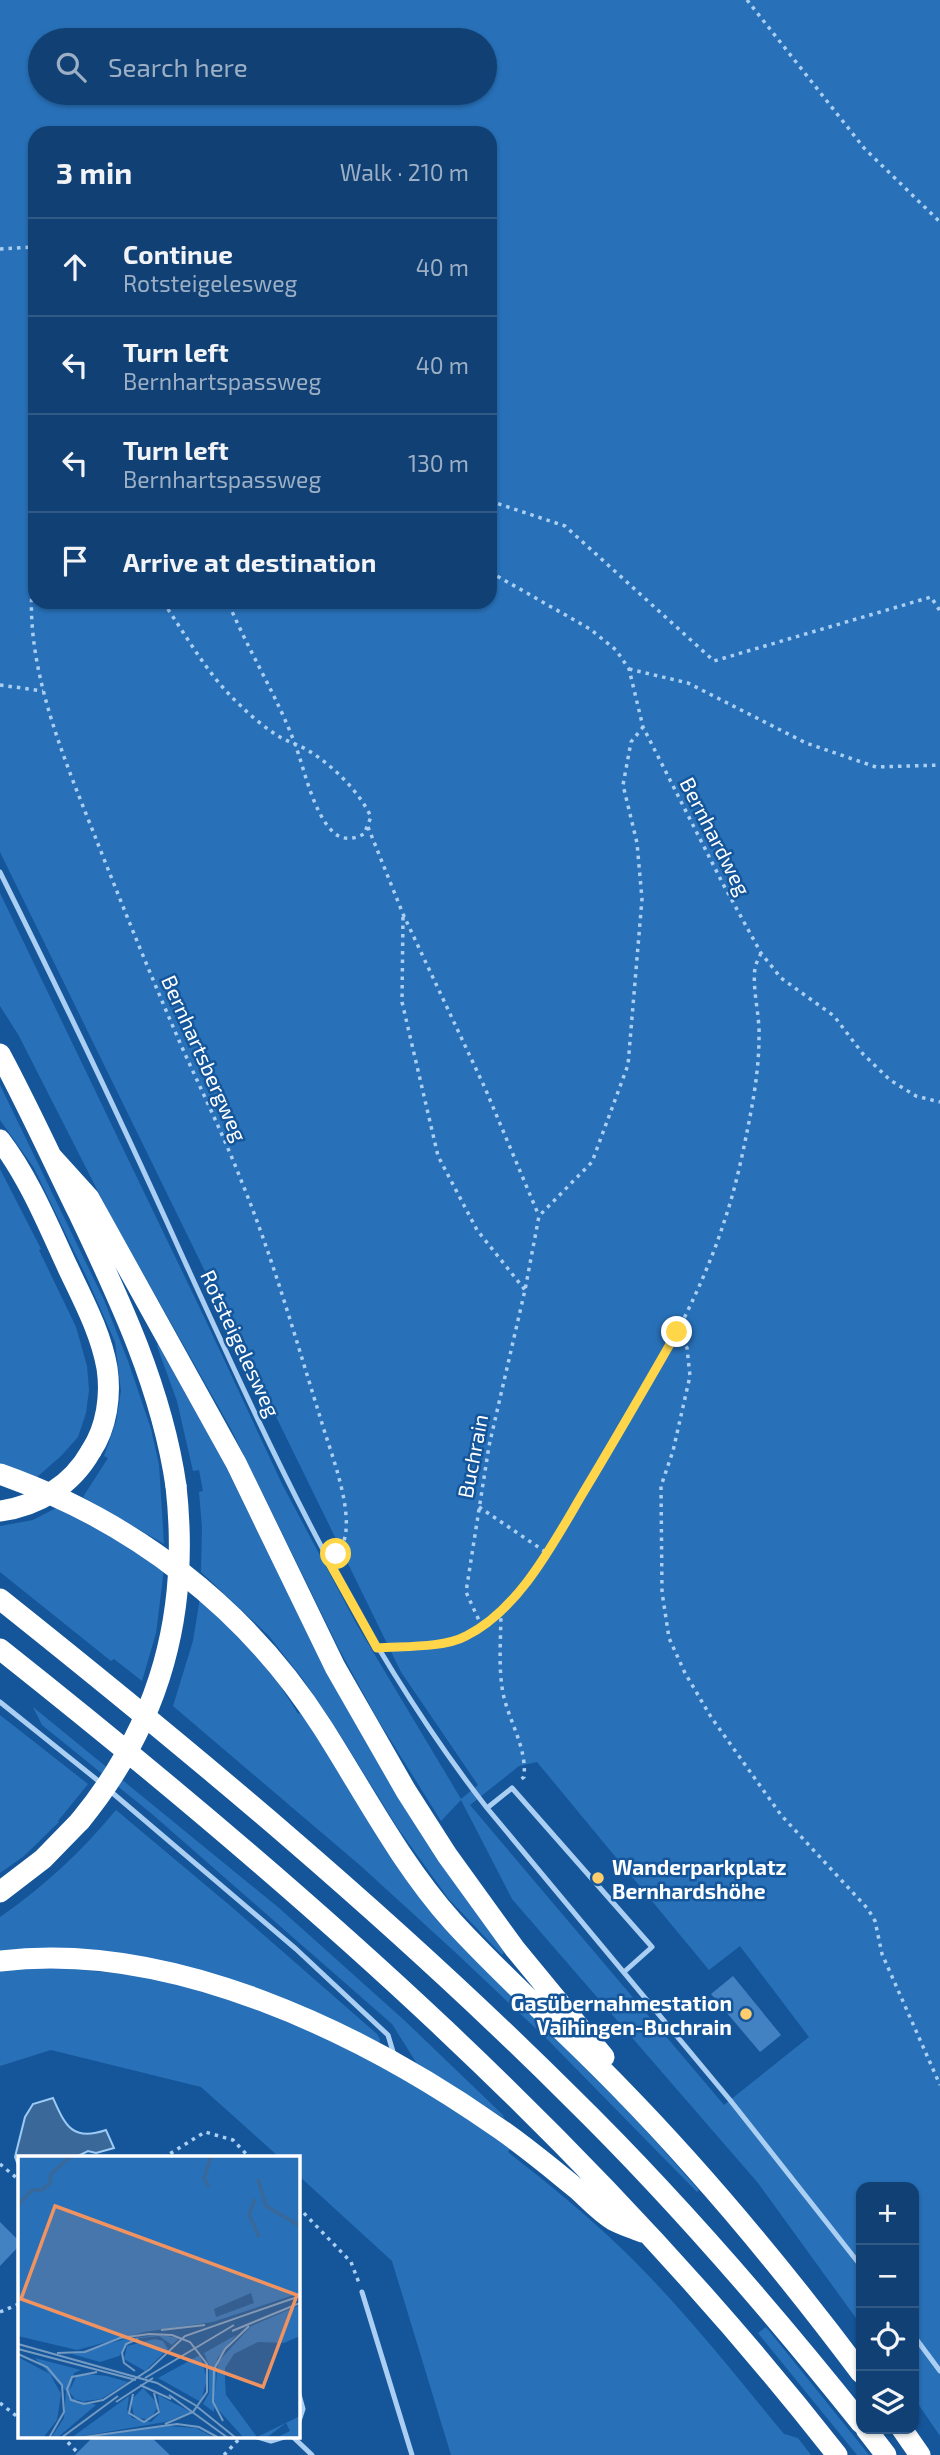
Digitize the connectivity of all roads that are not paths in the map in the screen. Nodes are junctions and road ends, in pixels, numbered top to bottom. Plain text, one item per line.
1 (0, 872) edge
2 (0, 1054) edge
3 (0, 1140) edge
4 (51, 1156) junction
5 (0, 1474) edge
6 (0, 1511) edge
7 (0, 1599) edge
8 (0, 1649) edge
9 (0, 1702) edge
10 (487, 1808) junction
11 (0, 1892) edge
12 (0, 1961) edge
13 (624, 1972) junction
14 (397, 2064) junction
15 (620, 2087) junction
16 (654, 2238) junction
17 (856, 2259) edge
18 (362, 2292) road end
19 (919, 2343) edge
20 (859, 2371) edge
21 (940, 2371) edge
22 (299, 2395) edge
23 (856, 2417) edge
24 (299, 2421) edge
25 (870, 2434) edge
26 (905, 2434) edge
27 (261, 2438) edge
28 (282, 2438) edge
29 (292, 2438) edge
30 (312, 2455) edge
31 (412, 2455) edge
32 (837, 2455) edge
33 (886, 2455) edge
34 (920, 2455) edge

1 - 10 lane, Rotsteigelesweg
2 - 4 highway
3 - 6 highway, bridge
4 - 11 highway, bridge
4 - 15 highway
5 - 15 highway
7 - 23 highway
8 - 16 highway
9 - 14 lane
10 - 13 lane, Rotsteigelesweg
10 - 13 lane
12 - 14 highway
13 - 17 lane, Rotsteigelesweg
14 - 16 highway
15 - 20 highway
16 - 32 highway
18 - 31 lane
19 - 21 lane
22 - 24 lane
25 - 33 highway
26 - 34 highway
27 - 28 lane
29 - 30 lane

